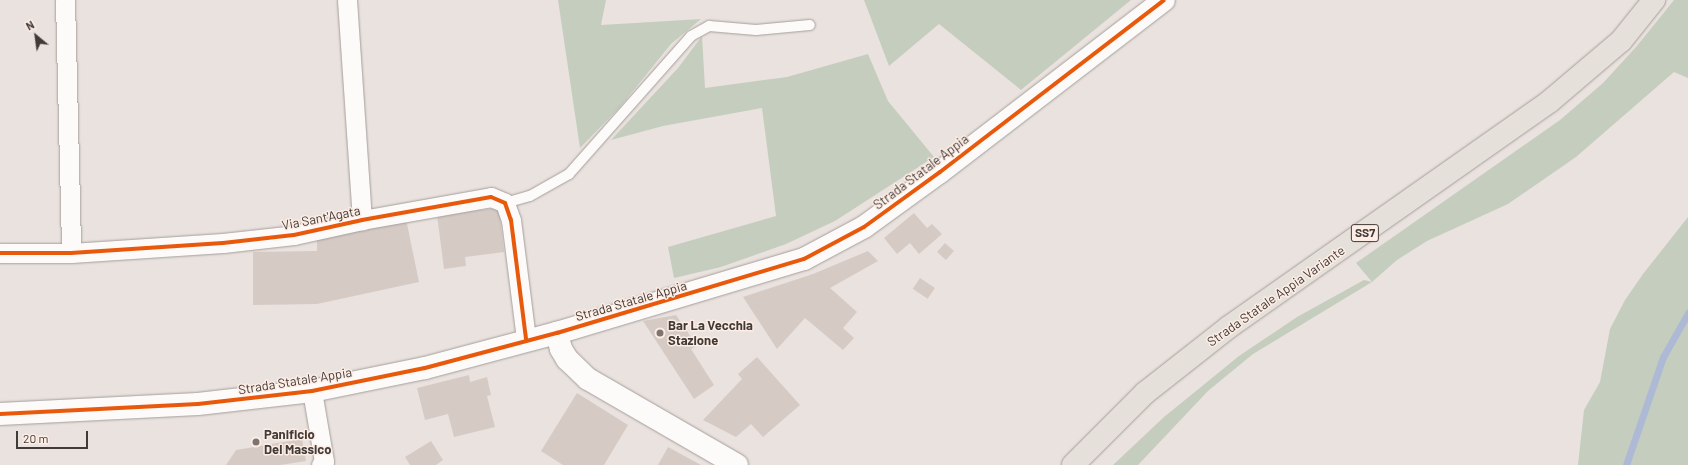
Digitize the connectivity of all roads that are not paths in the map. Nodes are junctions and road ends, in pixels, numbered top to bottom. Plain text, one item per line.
1 (65, 0) edge
2 (346, 0) edge
3 (1164, 0) edge
4 (1654, 0) edge
5 (810, 25) dead end
6 (505, 203) junction
7 (362, 220) junction
8 (0, 253) edge
9 (71, 253) junction
10 (557, 333) junction
11 (526, 339) junction
12 (312, 391) junction
13 (0, 414) edge
14 (321, 465) edge
15 (737, 465) edge
16 (1073, 465) edge

1 - 9 street
2 - 7 street
3 - 10 street, Strada Statale Appia
4 - 16 main road, Strada Statale Appia Variante / SS7
5 - 6 lane
6 - 7 street, Via Sant'Agata
6 - 11 street
7 - 9 street, Via Sant'Agata
8 - 9 street, Via Sant'Agata
10 - 11 street, Strada Statale Appia
10 - 15 street
11 - 12 street, Strada Statale Appia
12 - 13 street, Strada Statale Appia
12 - 14 street

